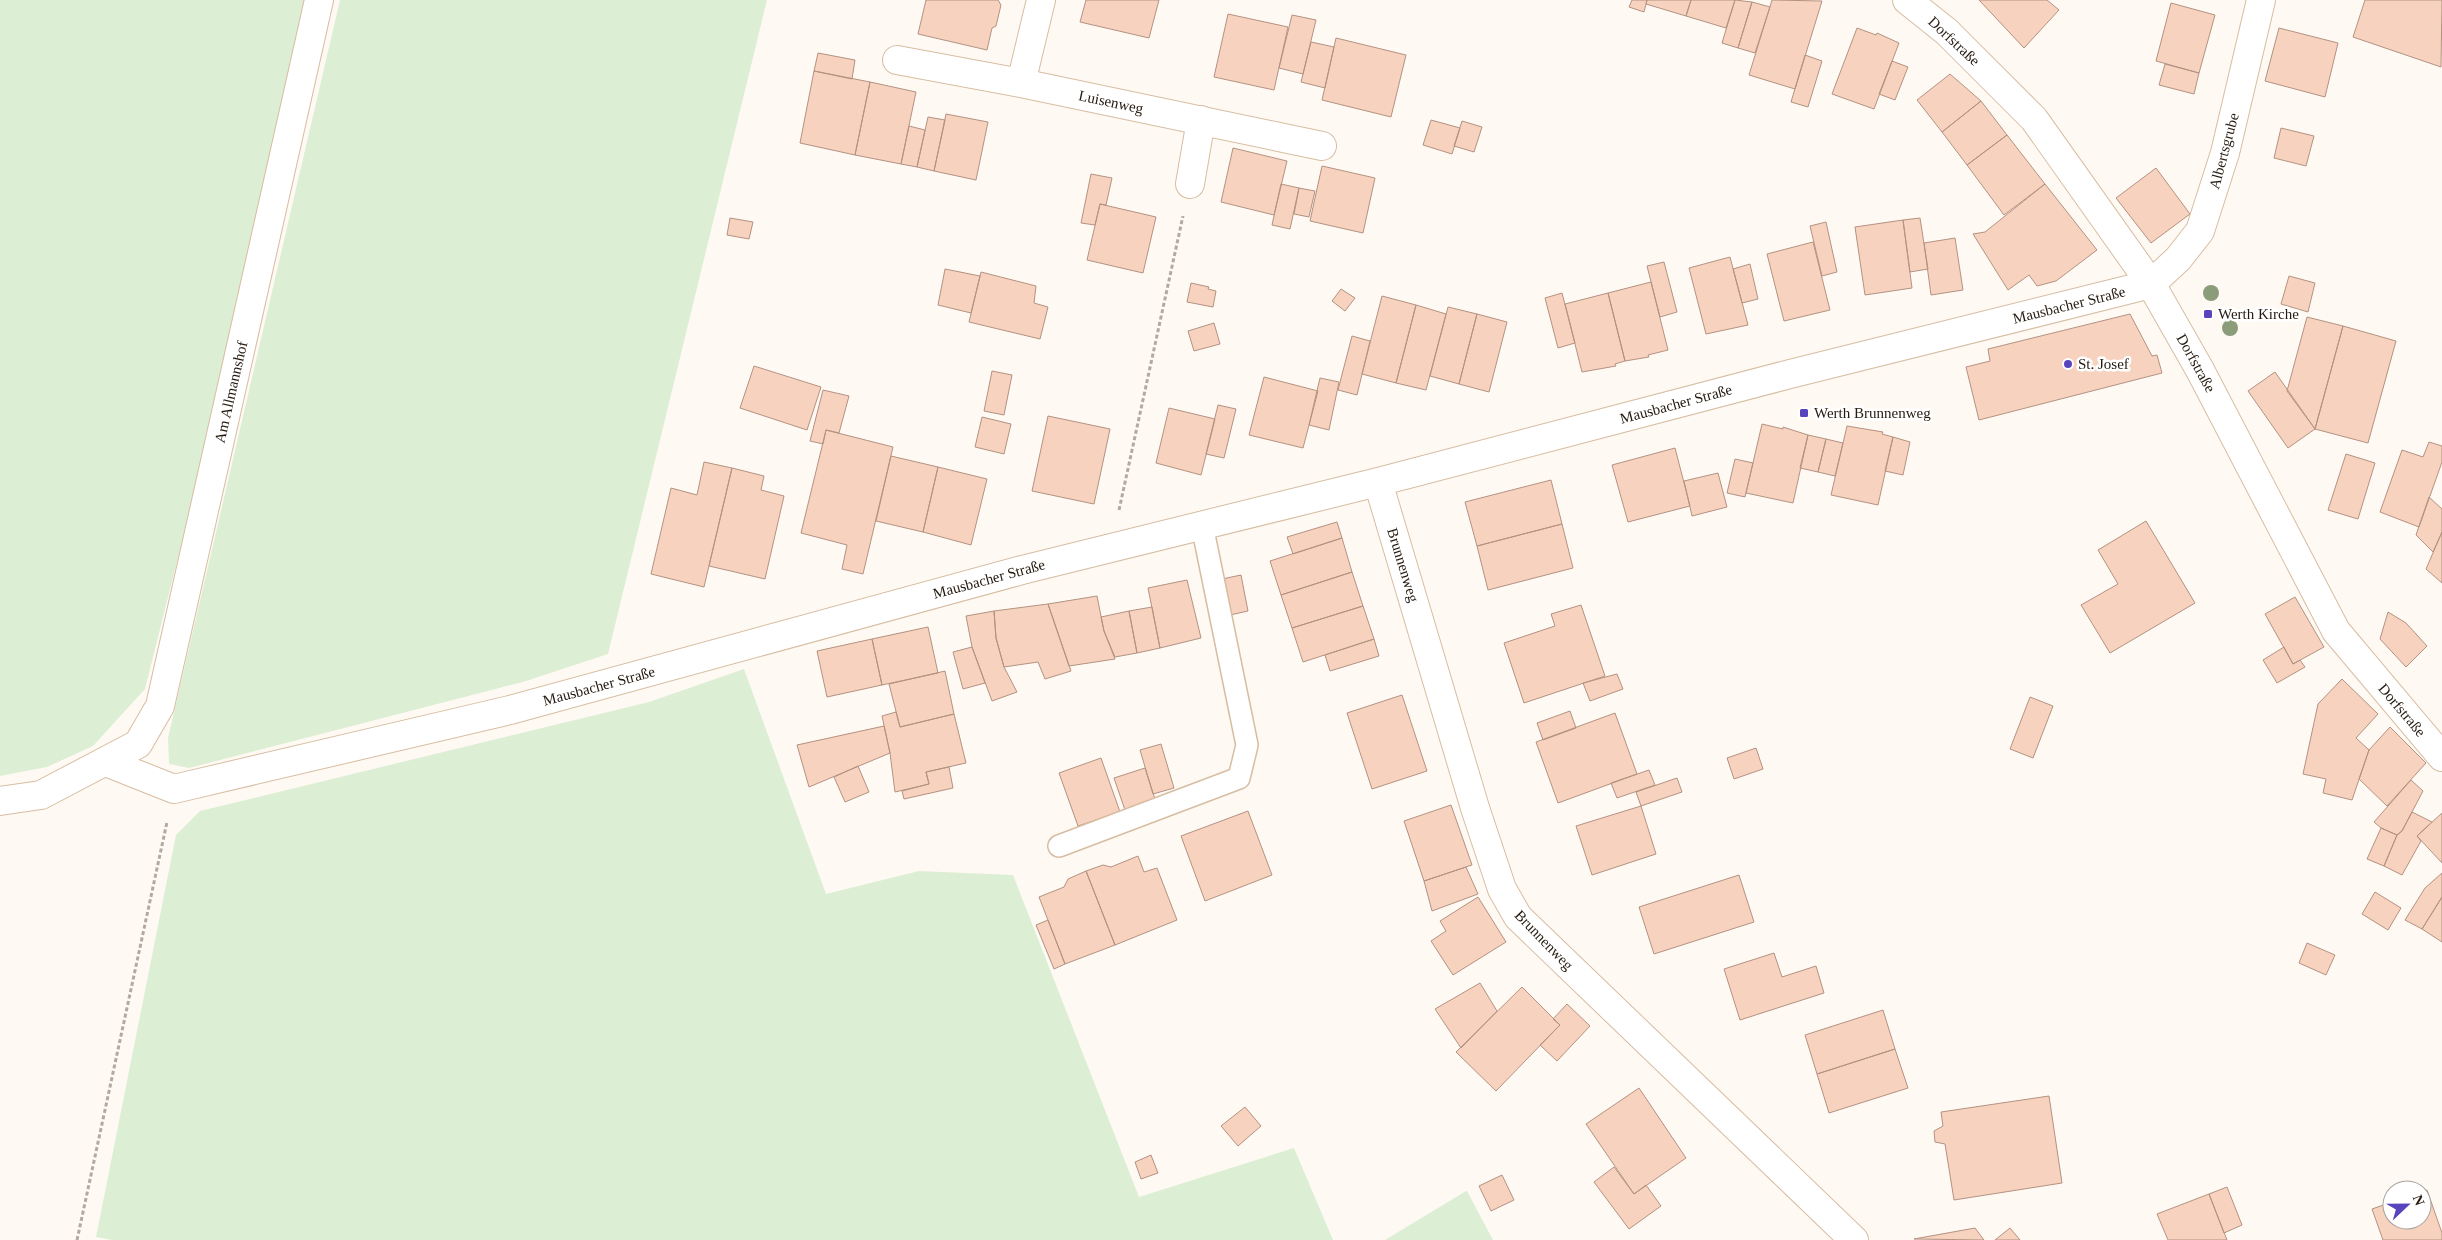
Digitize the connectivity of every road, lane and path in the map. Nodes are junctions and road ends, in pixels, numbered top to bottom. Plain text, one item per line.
1 (319, 0) edge
2 (1041, 0) edge
3 (1907, 0) edge
4 (2261, 0) edge
5 (897, 60) dead end
6 (1021, 83) junction
7 (1201, 120) junction
8 (1322, 146) dead end
9 (1190, 184) joint
10 (2151, 284) junction
11 (1378, 482) junction
12 (1202, 525) junction
13 (1111, 548) junction
14 (2437, 739) edge
15 (106, 762) junction
16 (174, 789) junction
17 (0, 801) edge
18 (1060, 846) dead end
19 (76, 1240) edge
20 (1854, 1240) edge

1 - 15 street, Am Allmannshof
2 - 6 street
3 - 10 street, Dorfstraße
4 - 10 street, Albertsgrube
5 - 6 street, Luisenweg
6 - 7 street, Luisenweg
7 - 8 street, Luisenweg
7 - 9 street
9 - 13 path
10 - 11 street, Mausbacher Straße
10 - 14 street, Dorfstraße
11 - 12 street, Mausbacher Straße
11 - 20 street, Brunnenweg
12 - 13 street, Mausbacher Straße
12 - 18 lane
13 - 16 street, Mausbacher Straße
15 - 16 street
15 - 17 street
16 - 19 path

